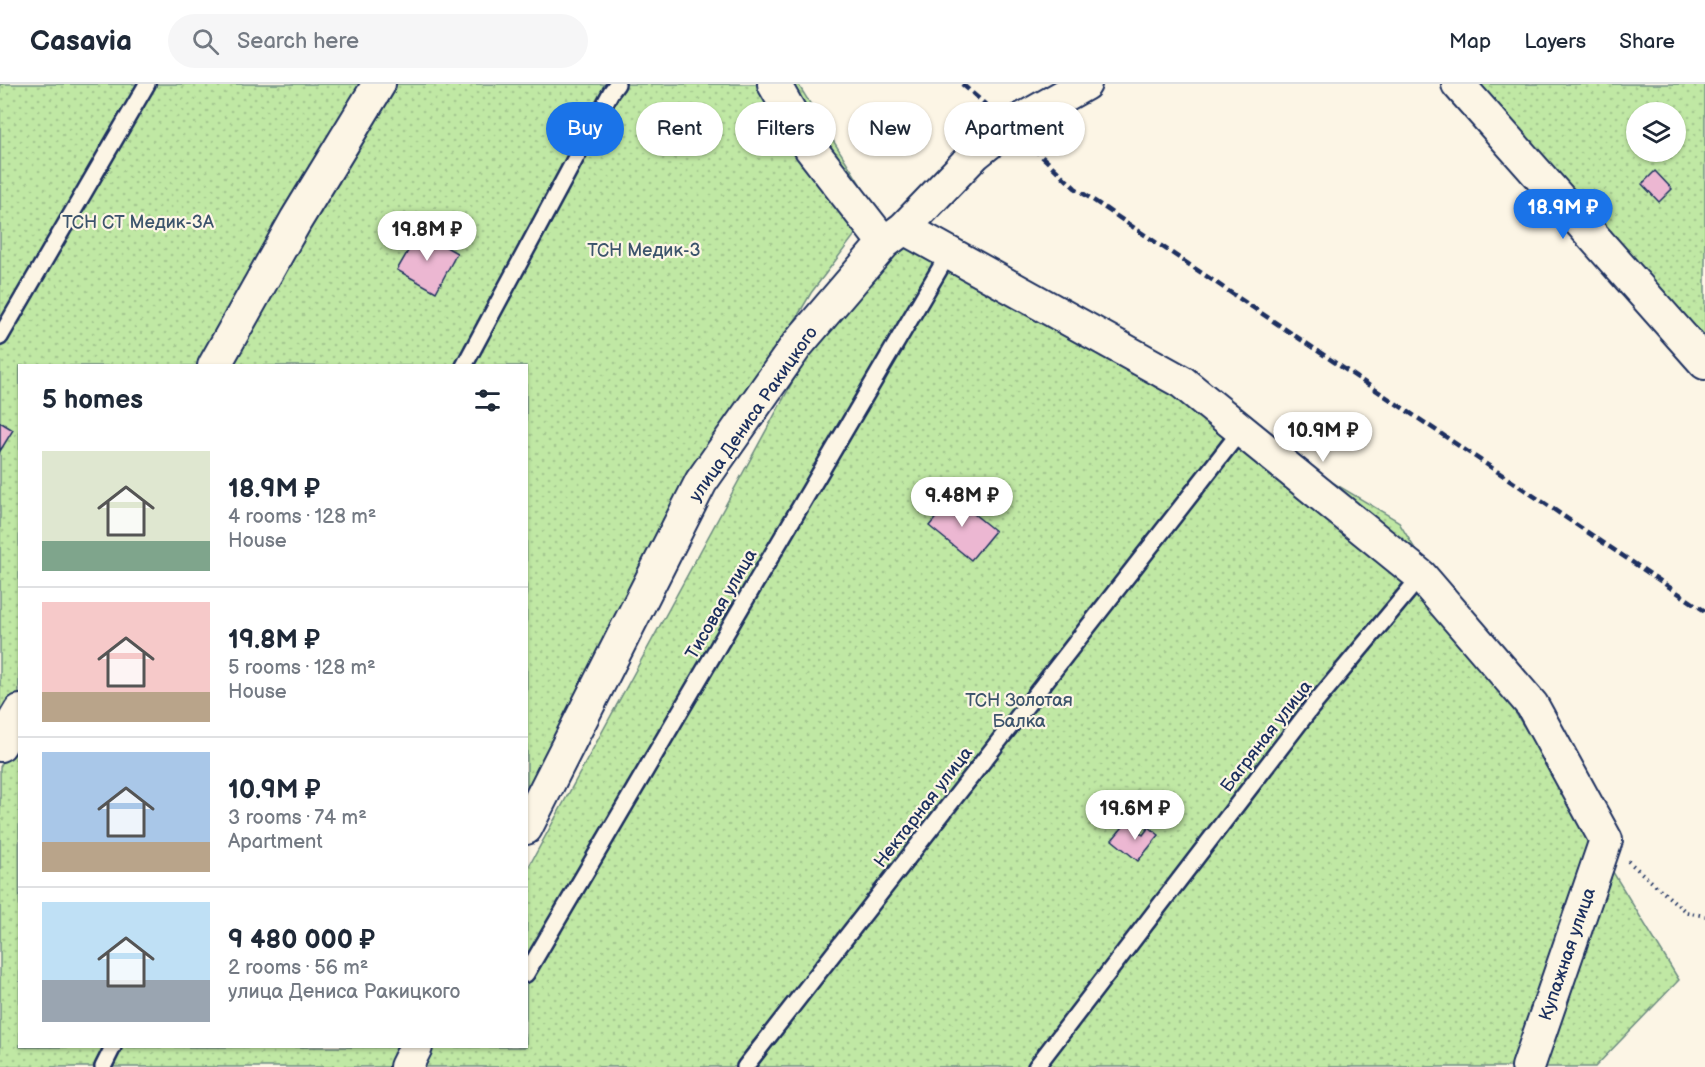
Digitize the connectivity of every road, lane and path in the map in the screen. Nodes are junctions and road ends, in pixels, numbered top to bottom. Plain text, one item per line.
1 (147, 84) edge
2 (379, 84) edge
3 (617, 84) edge
4 (774, 84) edge
5 (1085, 84) edge
6 (1458, 84) edge
7 (894, 236) junction
8 (949, 253) junction
9 (0, 337) edge
10 (1705, 363) edge
11 (215, 364) edge
12 (465, 364) edge
13 (1242, 429) junction
14 (1421, 576) junction
15 (18, 714) edge
16 (0, 746) edge
17 (528, 824) edge
18 (1606, 840) junction
19 (1705, 916) edge
20 (528, 971) edge
21 (112, 1048) edge
22 (416, 1048) edge
23 (103, 1067) edge
24 (406, 1067) edge
25 (745, 1067) edge
26 (1036, 1067) edge
27 (1528, 1067) edge

1 - 9 lane
2 - 11 street
3 - 12 lane
4 - 7 street
5 - 7 street, улица Дениса Ракицкого
6 - 10 street
7 - 8 street
7 - 17 street, улица Дениса Ракицкого
8 - 13 street
8 - 20 lane, Тисовая улица
13 - 14 street
13 - 25 lane, Нектарная улица
14 - 18 street
14 - 26 lane, Багряная улица
15 - 16 street
18 - 19 path
18 - 27 street, Купажная улица
21 - 23 lane
22 - 24 street

